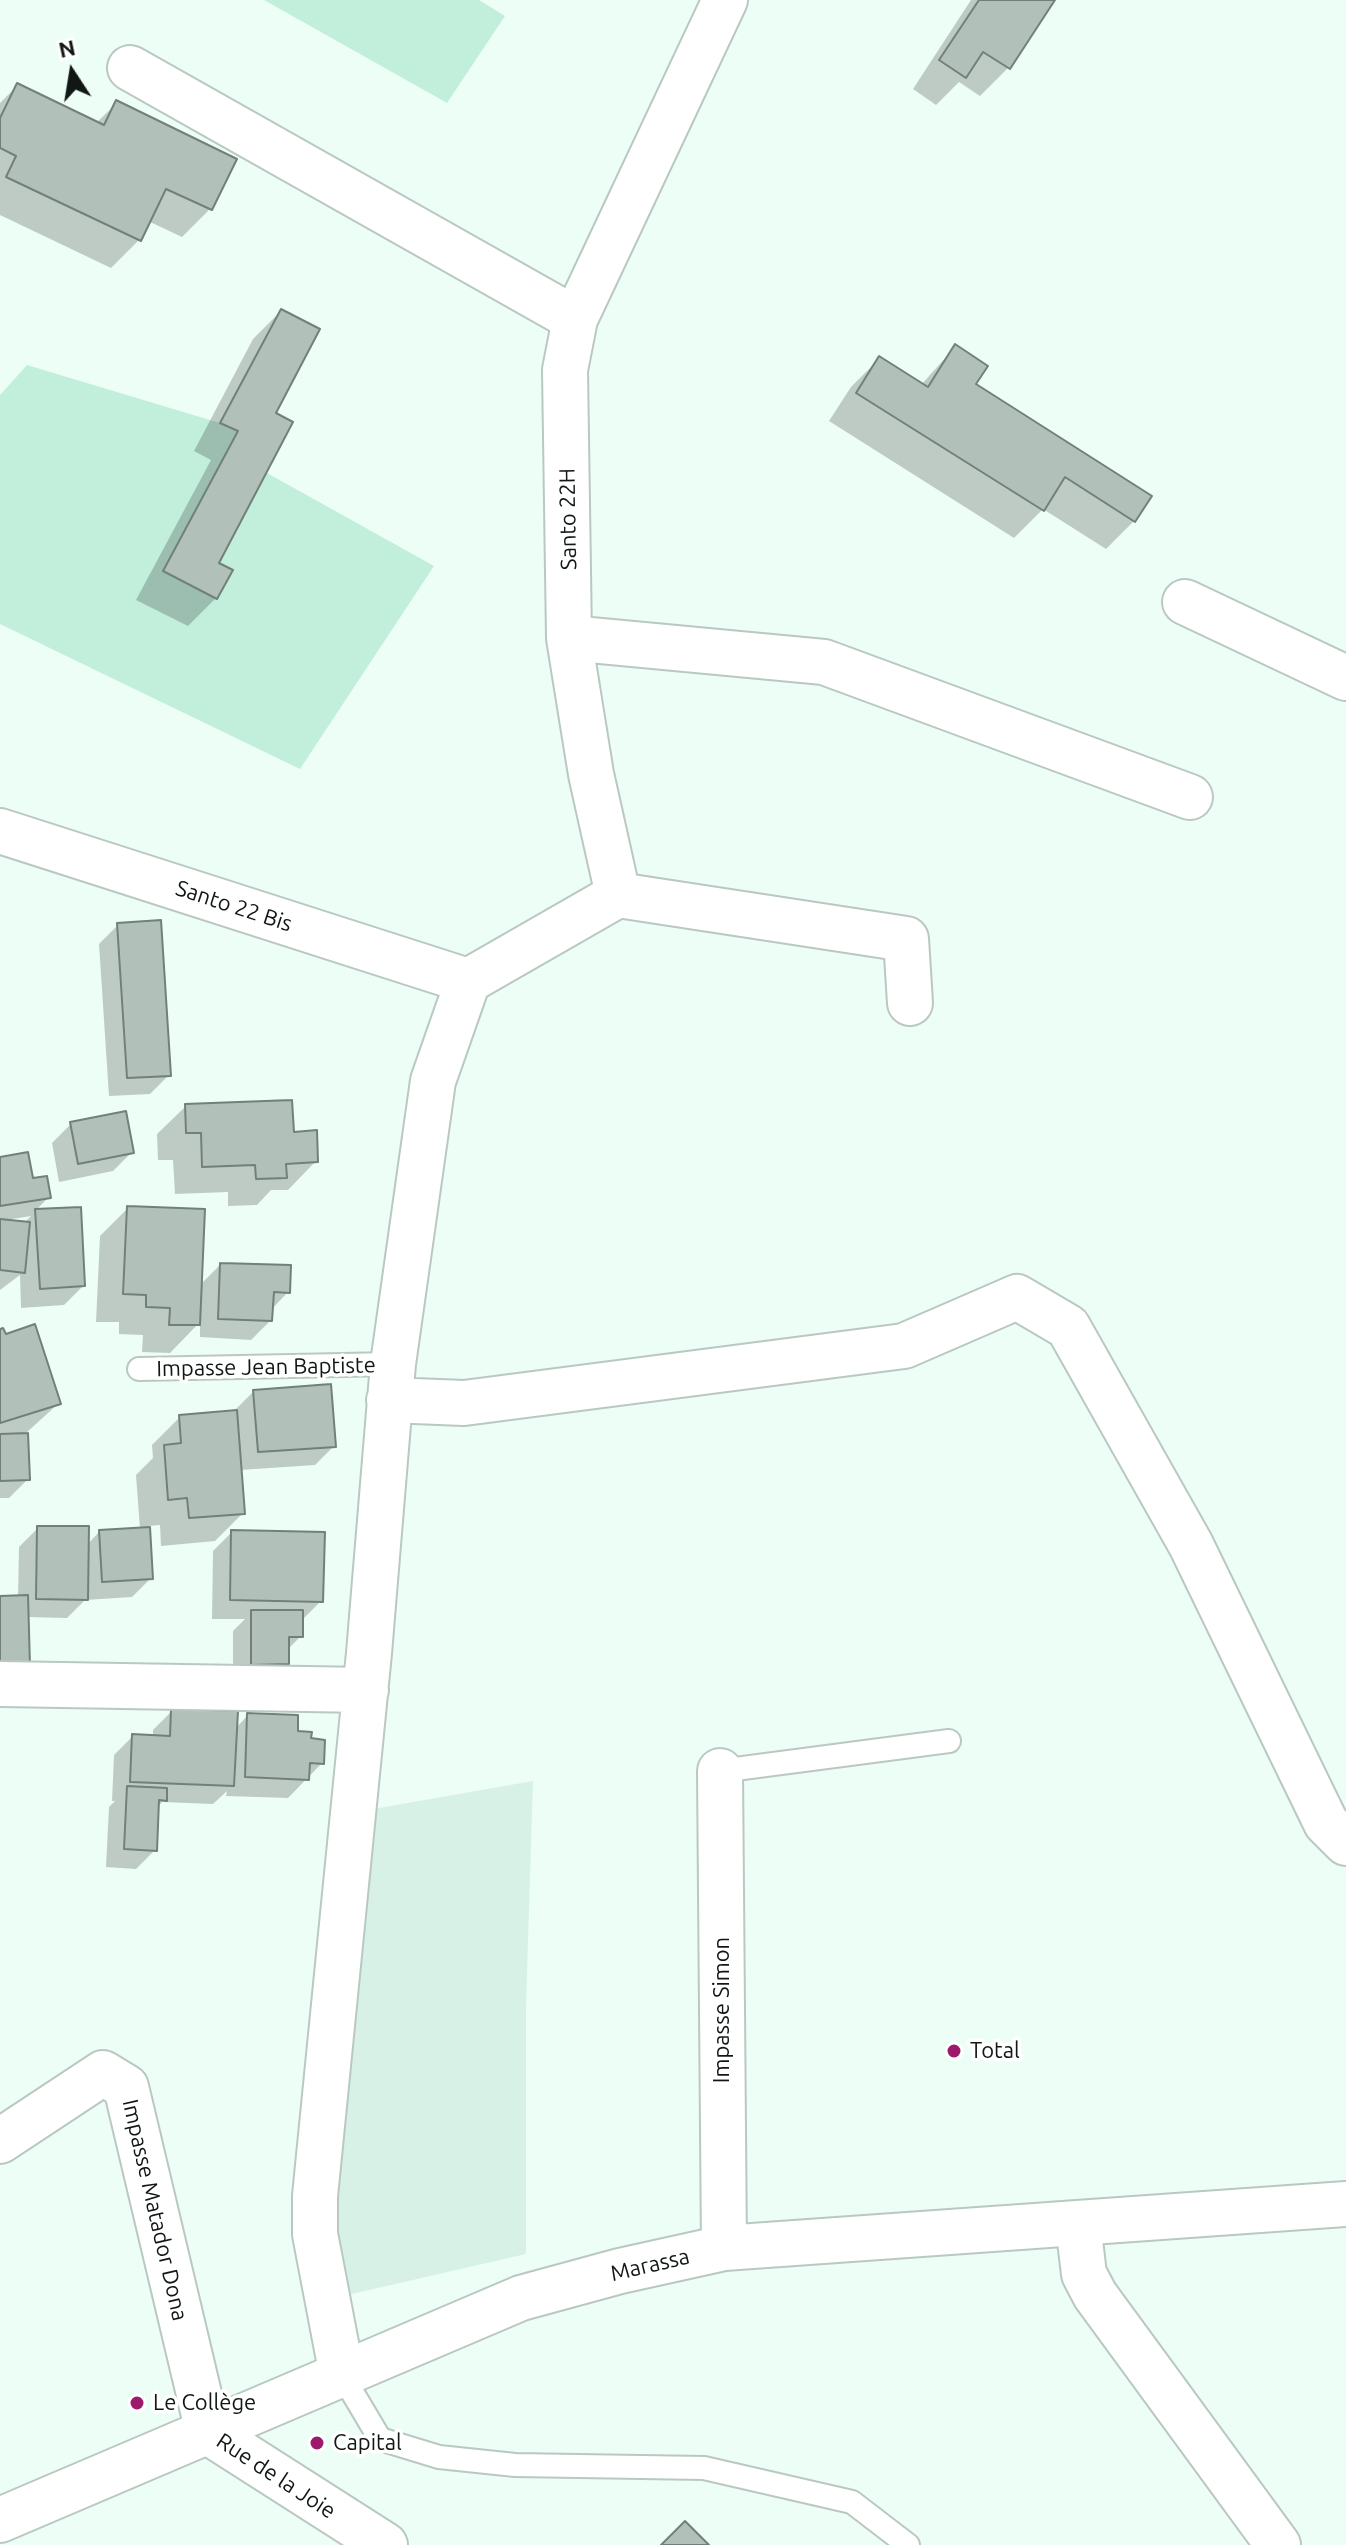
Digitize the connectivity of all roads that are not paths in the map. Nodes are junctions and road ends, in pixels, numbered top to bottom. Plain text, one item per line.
1 (725, 0) edge
2 (130, 68) dead end
3 (575, 319) junction
4 (1185, 602) dead end
5 (569, 638) junction
6 (1346, 678) edge
7 (1190, 797) dead end
8 (0, 831) edge
9 (618, 895) junction
10 (468, 981) junction
11 (910, 1003) dead end
12 (139, 1369) dead end
13 (391, 1382) junction
14 (0, 1684) edge
15 (366, 1690) junction
16 (949, 1741) dead end
17 (720, 1771) joint
18 (1346, 1843) edge
19 (0, 2141) edge
20 (1346, 2204) edge
21 (1078, 2224) junction
22 (724, 2248) junction
23 (342, 2375) junction
24 (208, 2432) junction
25 (0, 2520) edge
26 (385, 2545) edge
27 (908, 2545) edge
28 (1278, 2545) edge

1 - 3 street, Santo 22H
2 - 3 street
3 - 5 street, Santo 22H
4 - 6 street
5 - 7 street
5 - 9 street, Santo 22H
8 - 10 street, Santo 22 Bis
9 - 10 street
9 - 11 street
10 - 13 street
12 - 13 lane, Impasse Jean Baptiste
13 - 15 street
13 - 18 street
14 - 15 street
15 - 23 street
16 - 17 lane
17 - 22 street, Impasse Simon
19 - 24 street, Impasse Matador Dona
20 - 21 street, Marassa
21 - 22 street, Marassa
21 - 28 street
22 - 23 street, Marassa
23 - 24 street, Marassa
23 - 27 lane
24 - 25 street, Marassa
24 - 26 street, Rue de la Joie

